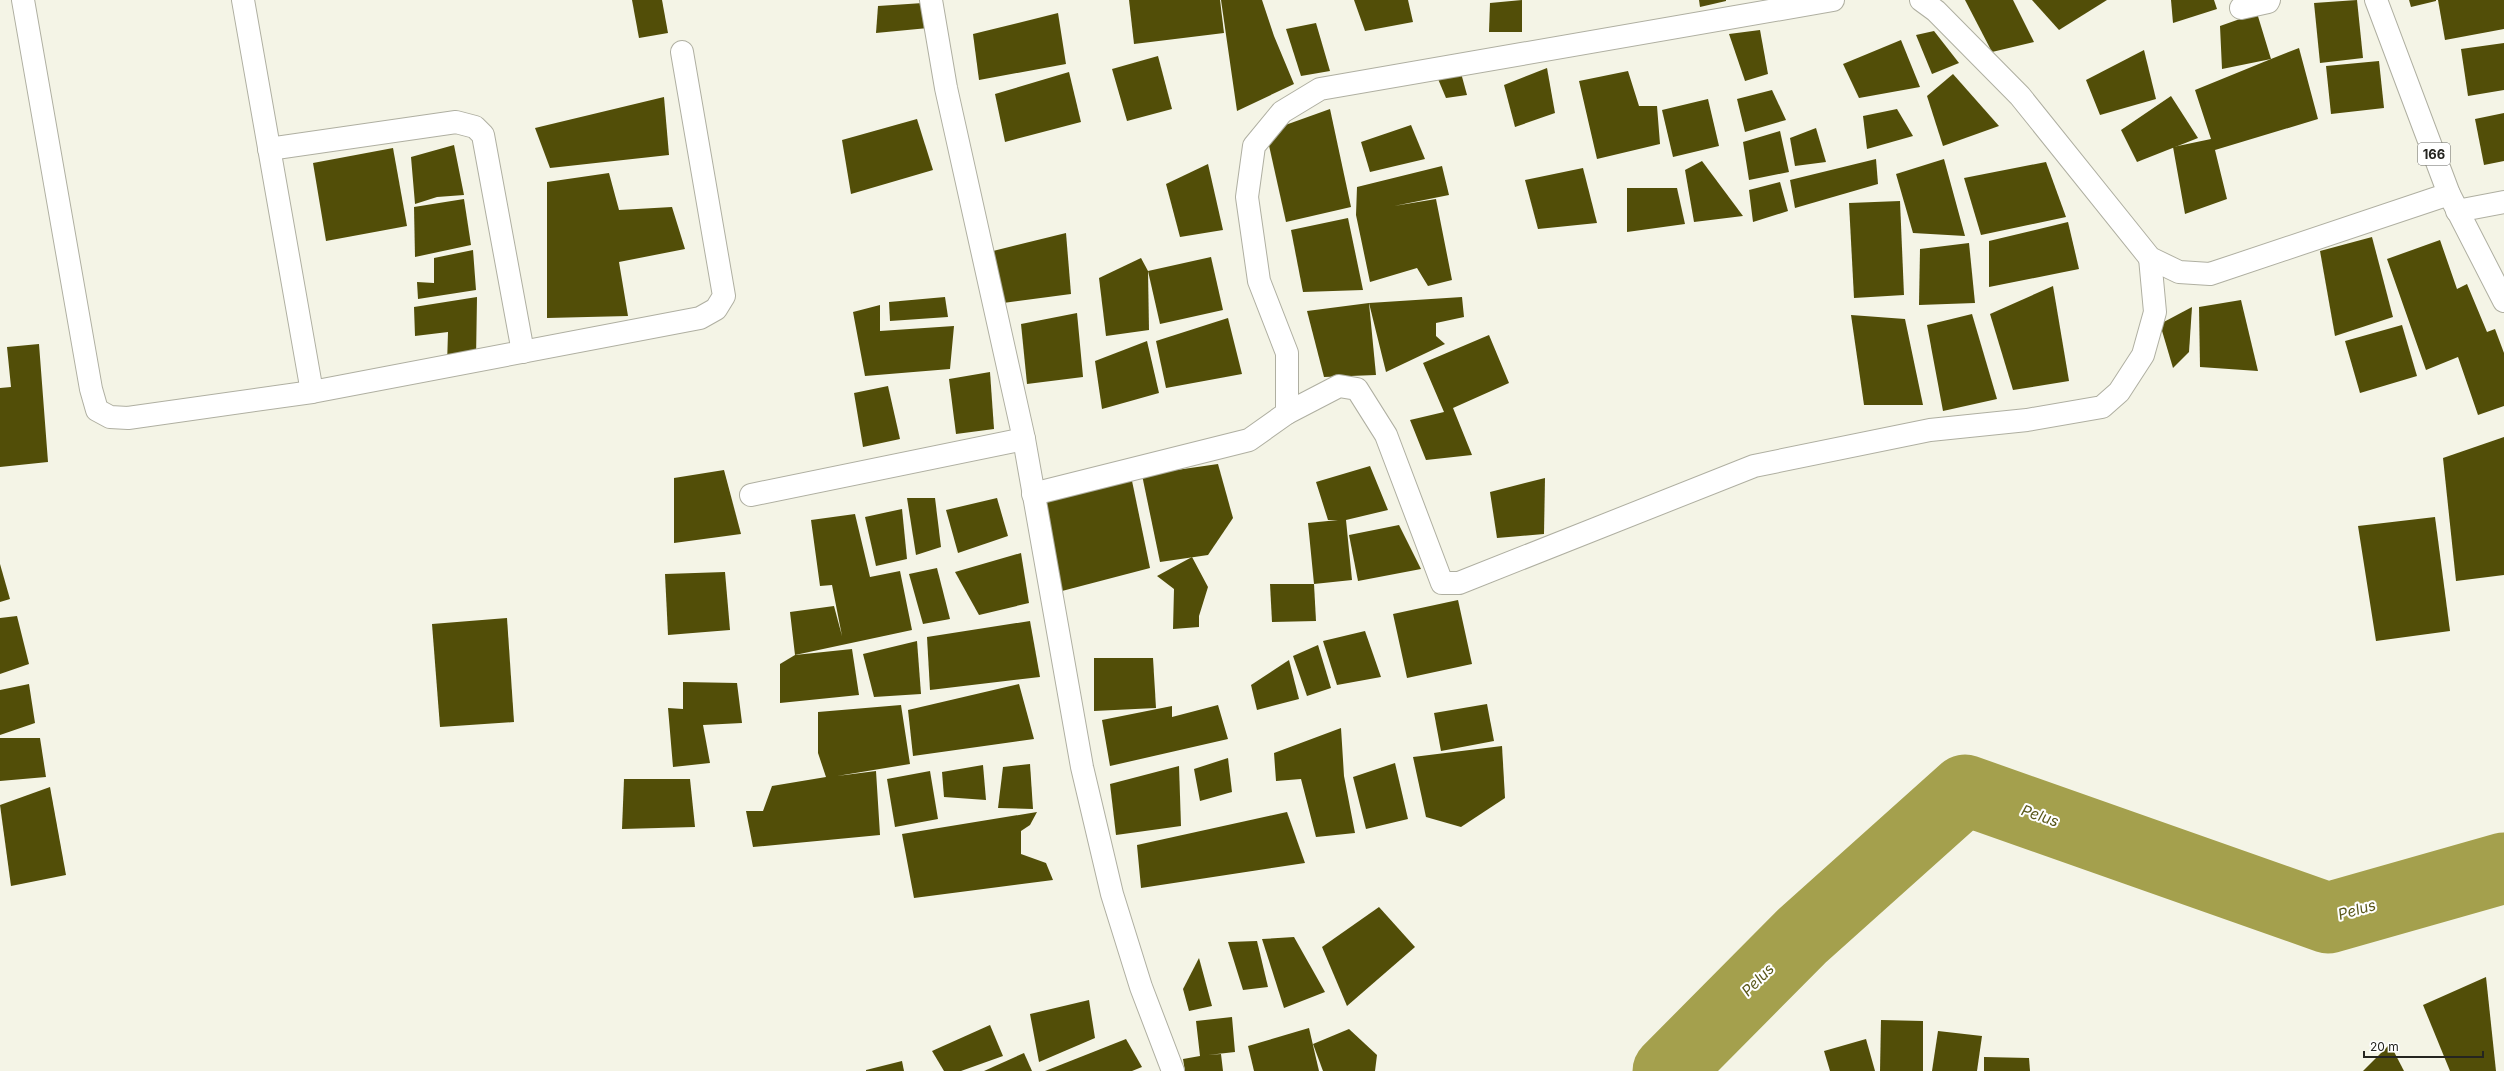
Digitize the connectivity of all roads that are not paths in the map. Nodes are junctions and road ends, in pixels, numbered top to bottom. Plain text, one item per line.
1 (23, 0) edge
2 (243, 0) edge
3 (931, 0) edge
4 (1833, 0) edge
5 (1921, 0) edge
6 (2268, 0) edge
7 (2376, 0) edge
8 (2241, 8) dead end
9 (682, 52) dead end
10 (269, 150) junction
11 (2504, 202) edge
12 (2453, 203) junction
13 (2150, 258) junction
14 (2504, 301) edge
15 (523, 352) junction
16 (312, 392) junction
17 (1288, 413) junction
18 (1024, 439) junction
19 (1033, 494) junction
20 (751, 495) dead end
21 (1173, 1071) edge

1 - 16 street
2 - 10 street
3 - 18 street
4 - 17 street
5 - 13 street
6 - 8 street
7 - 12 street, 166
9 - 15 street
10 - 15 street
10 - 16 street
11 - 12 street
12 - 13 street
12 - 14 street, 166
13 - 17 street
15 - 16 street
17 - 19 street
18 - 19 street
18 - 20 street
19 - 21 street

